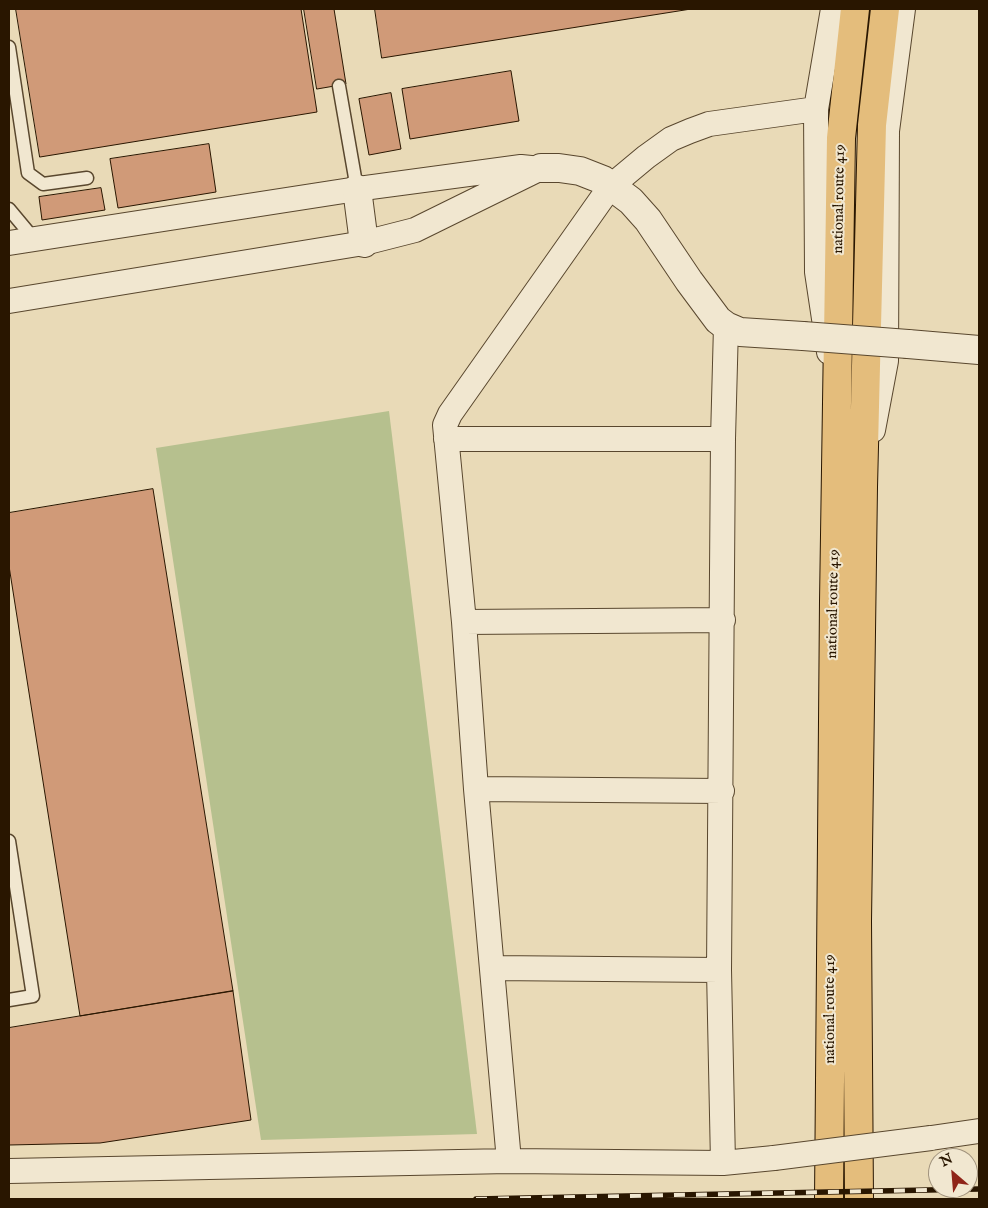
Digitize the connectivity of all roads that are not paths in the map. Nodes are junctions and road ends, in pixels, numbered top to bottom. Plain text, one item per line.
1 (832, 9) edge
2 (855, 9) edge
3 (885, 9) edge
4 (903, 9) edge
5 (9, 47) edge
6 (339, 86) dead end
7 (816, 109) junction
8 (541, 168) junction
9 (87, 178) dead end
10 (610, 187) junction
11 (357, 189) junction
12 (9, 209) edge
13 (34, 239) junction
14 (9, 243) edge
15 (364, 243) junction
16 (9, 301) edge
17 (726, 326) junction
18 (979, 350) edge
19 (837, 415) junction
20 (446, 439) junction
21 (723, 439) junction
22 (863, 487) junction
23 (723, 620) junction
24 (464, 622) junction
25 (476, 789) junction
26 (722, 791) junction
27 (9, 841) edge
28 (844, 921) junction
29 (492, 968) junction
30 (719, 970) junction
31 (9, 1000) edge
32 (979, 1131) edge
33 (509, 1161) junction
34 (722, 1163) junction
35 (9, 1171) edge
36 (812, 1199) edge
37 (829, 1199) edge
38 (859, 1199) edge
39 (877, 1199) edge

1 - 7 street
2 - 19 highway, national route 419
3 - 22 highway, national route 419
4 - 22 street
5 - 9 lane
6 - 11 lane
7 - 10 street
7 - 19 street
8 - 10 street
8 - 11 street
8 - 15 street
10 - 17 street
10 - 20 street
11 - 13 street
11 - 15 street
12 - 13 lane
13 - 14 street
15 - 16 street
17 - 18 street, bridge
17 - 21 street
19 - 28 highway, national route 419
20 - 21 street
20 - 24 street
21 - 23 street
22 - 28 highway, national route 419
23 - 24 street
23 - 26 street
24 - 25 street
25 - 26 street
25 - 29 street
26 - 30 street
27 - 31 lane
28 - 36 highway
28 - 37 highway, national route 419
28 - 38 highway, national route 419
28 - 39 highway
29 - 30 street
29 - 33 street
30 - 34 street
32 - 34 street, bridge
33 - 34 street
33 - 35 street

